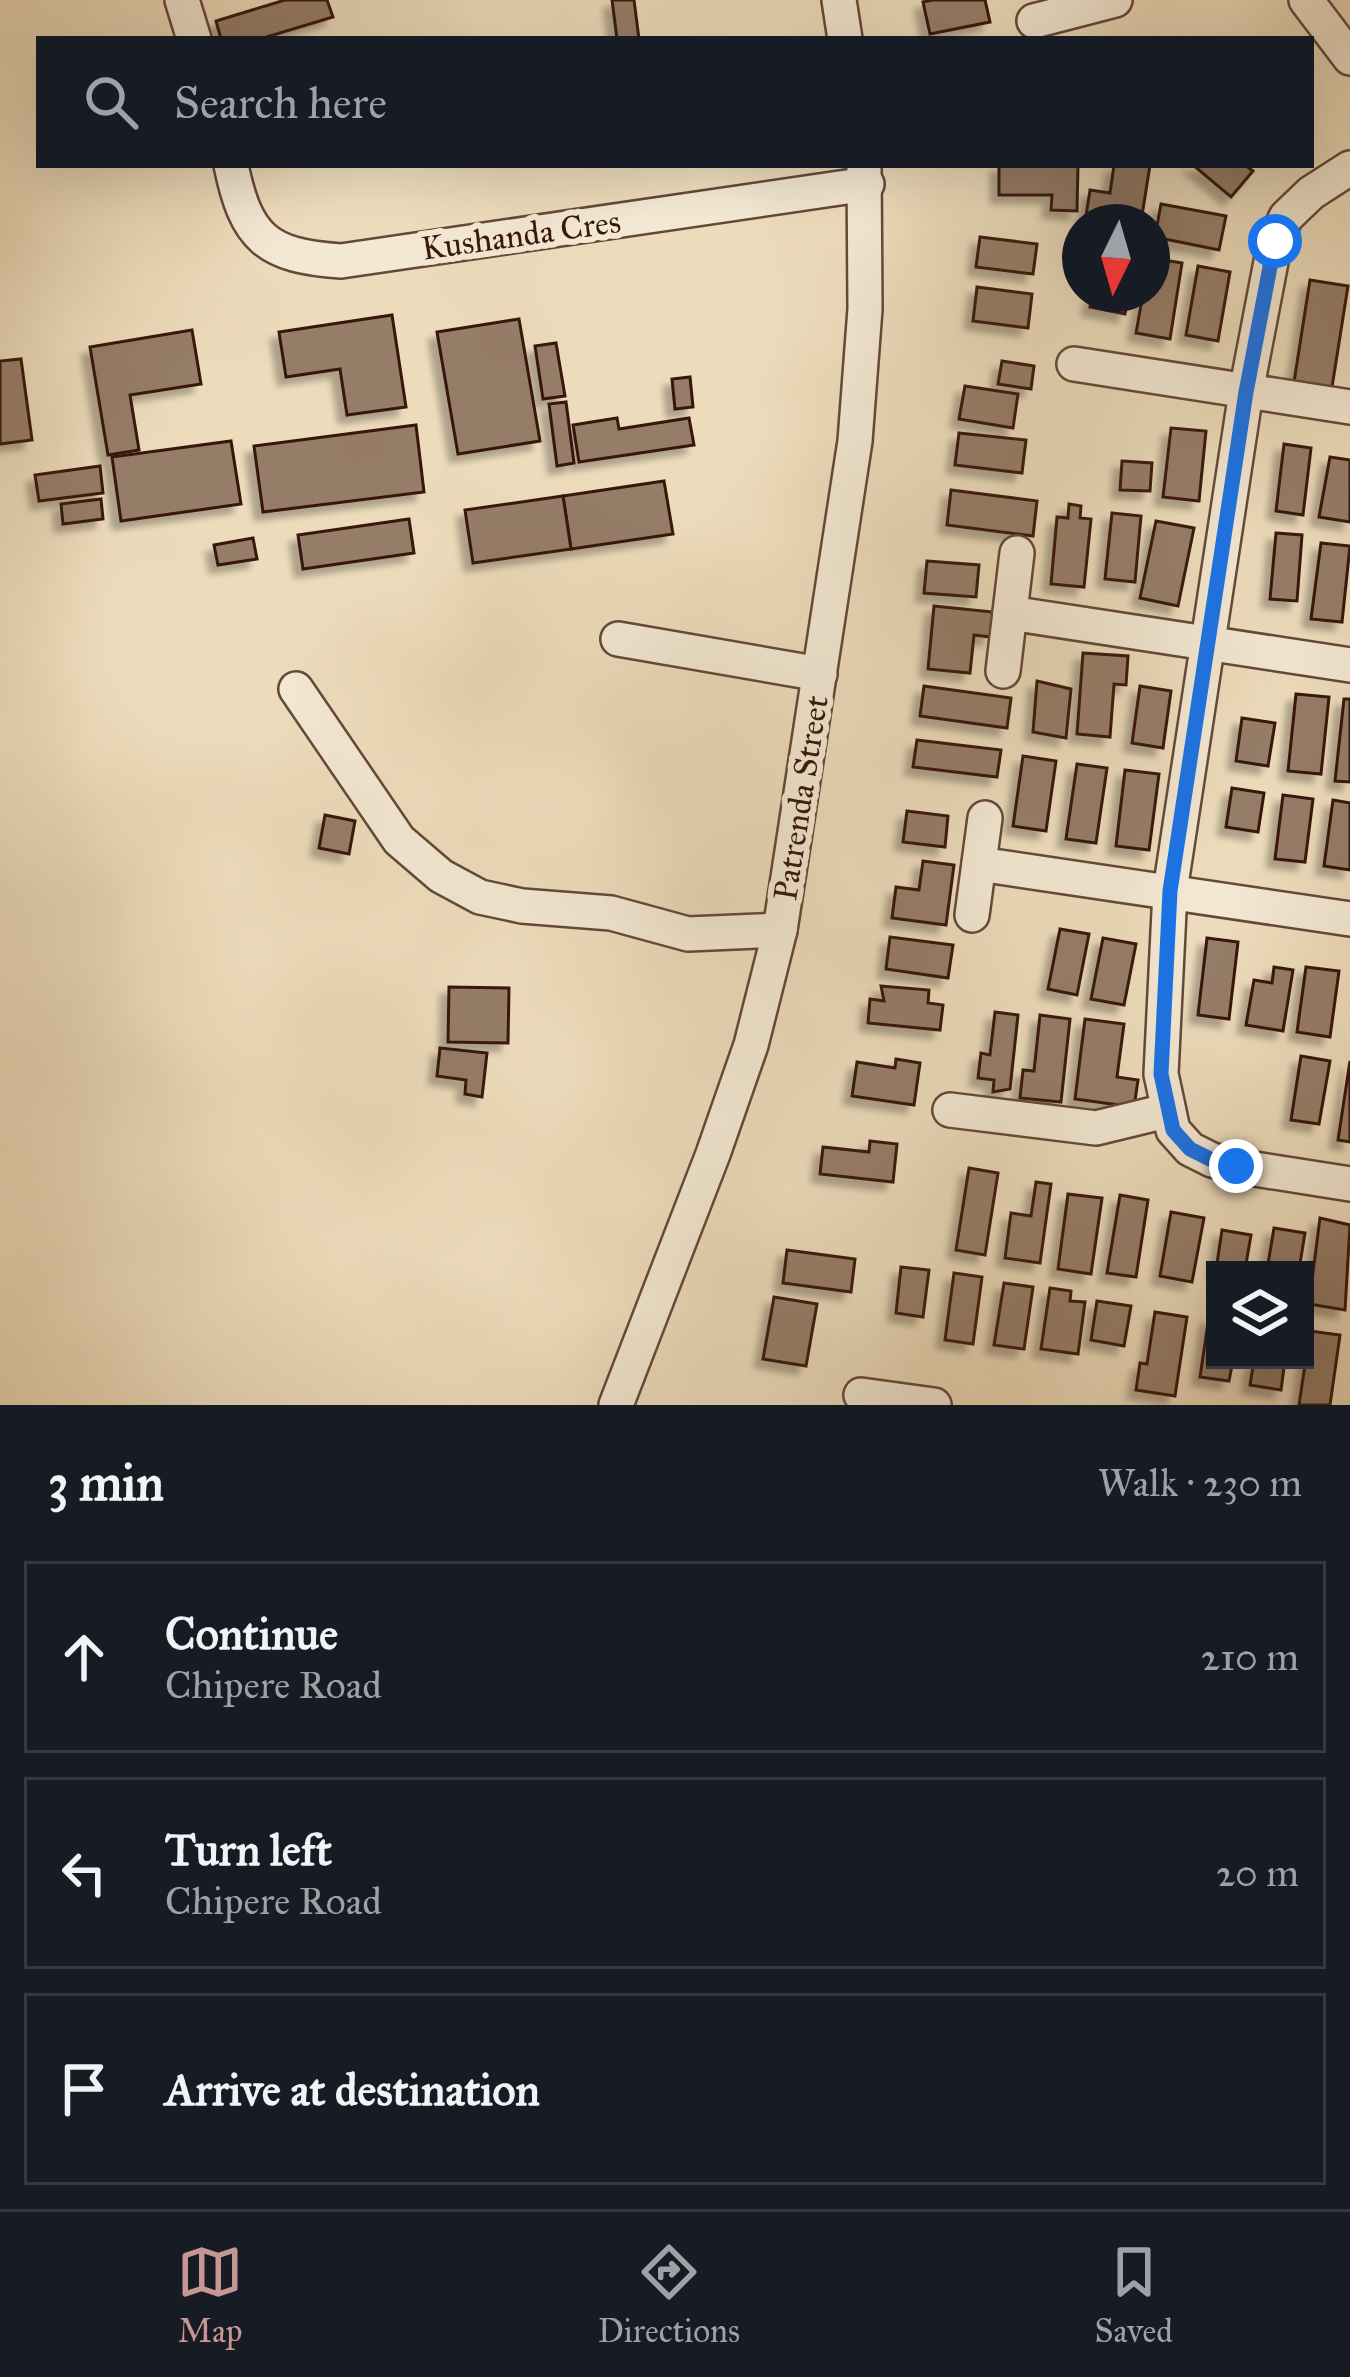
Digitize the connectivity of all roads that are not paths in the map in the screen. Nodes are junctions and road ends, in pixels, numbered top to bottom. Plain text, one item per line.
1 (182, 0) edge
2 (839, 0) edge
3 (1115, 0) edge
4 (1306, 0) edge
5 (1034, 21) dead end
6 (193, 36) edge
7 (845, 36) edge
8 (1350, 58) edge
9 (232, 168) edge
10 (1350, 168) edge
11 (865, 174) edge
12 (1074, 364) dead end
13 (1246, 392) junction
14 (1350, 407) edge
15 (1017, 553) dead end
16 (1010, 613) junction
17 (617, 639) dead end
18 (1208, 644) junction
19 (1350, 665) edge
20 (1003, 671) dead end
21 (820, 674) junction
22 (296, 689) dead end
23 (985, 818) dead end
24 (979, 864) junction
25 (1170, 891) junction
26 (972, 914) dead end
27 (1350, 920) edge
28 (780, 930) junction
29 (950, 1110) dead end
30 (1166, 1111) junction
31 (1350, 1184) edge
32 (861, 1395) dead end
33 (616, 1405) edge
34 (934, 1405) edge

1 - 6 street
2 - 7 street
3 - 5 street
4 - 8 street
9 - 11 street, Kushanda Cres
10 - 13 street
11 - 21 street, Patrenda Street
12 - 13 street
13 - 14 street
13 - 18 street
15 - 16 street
16 - 18 street
16 - 20 street
17 - 21 street
18 - 19 street
18 - 25 street
21 - 28 street, Patrenda Street
22 - 28 street
23 - 24 street
24 - 25 street
24 - 26 street
25 - 27 street
25 - 30 street
28 - 33 street, Patrenda Street
29 - 30 street
30 - 31 street
32 - 34 street

